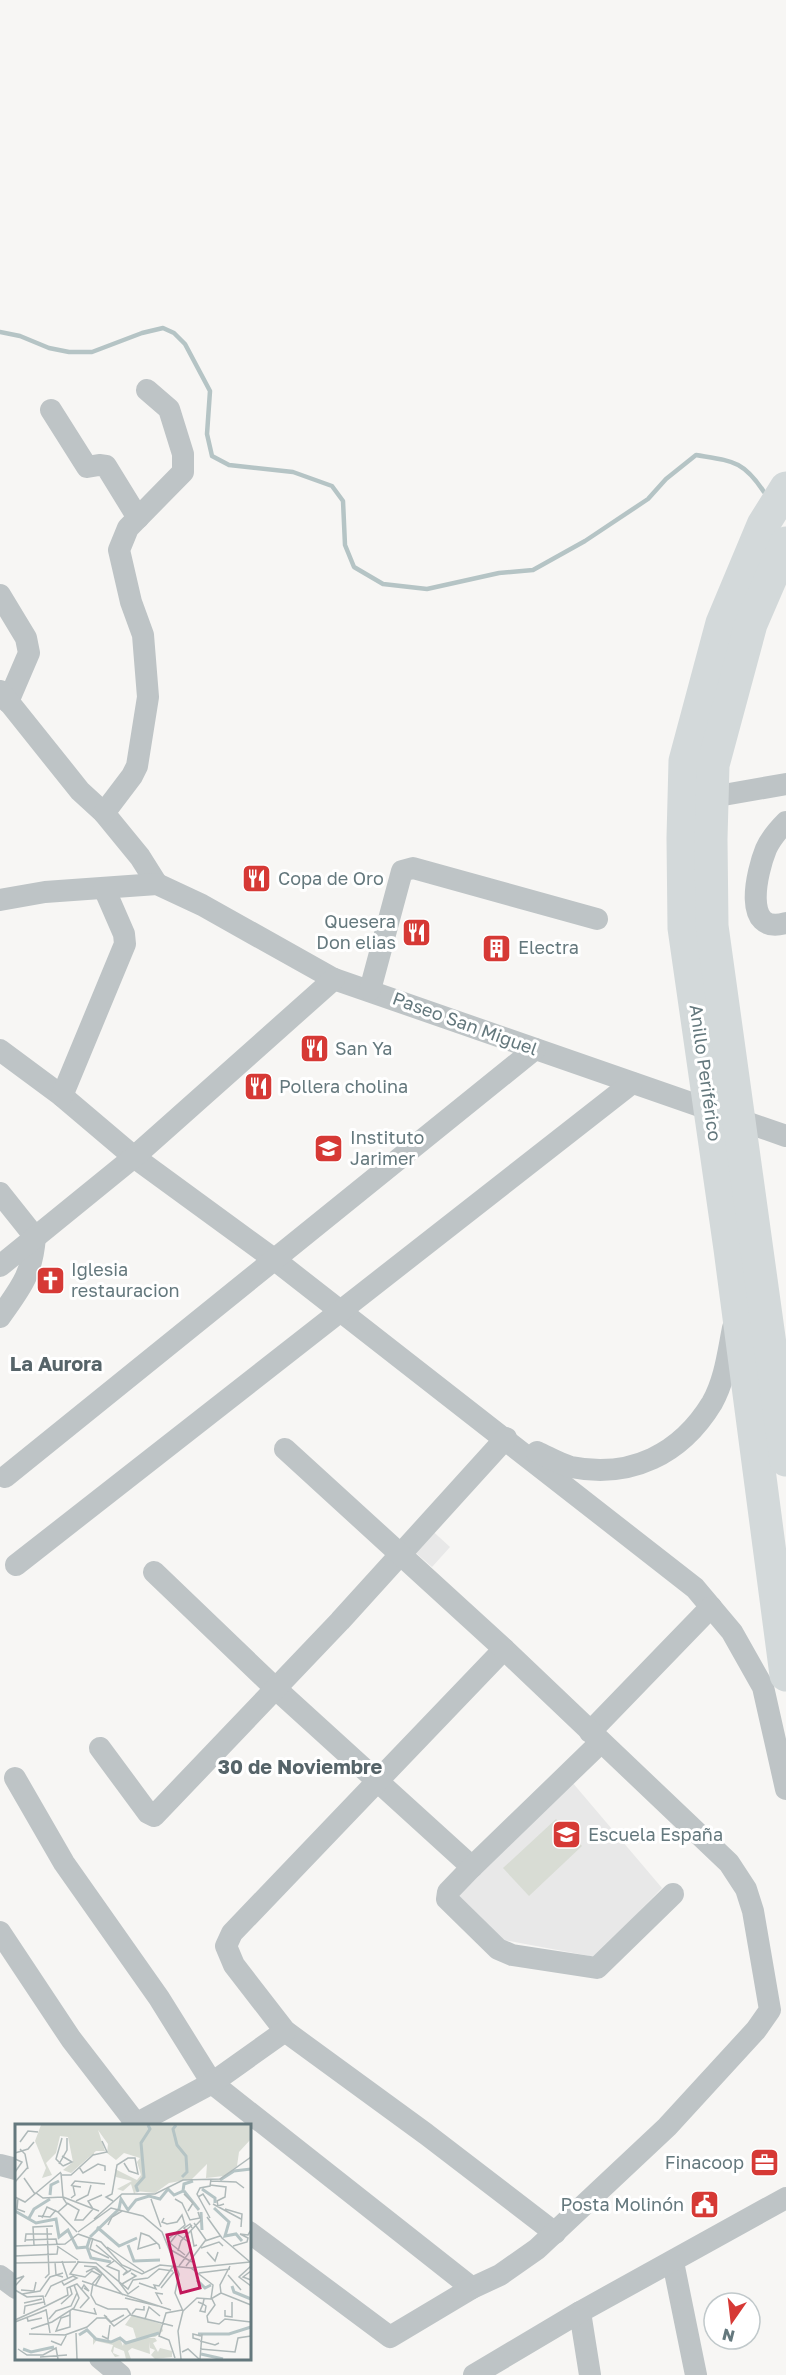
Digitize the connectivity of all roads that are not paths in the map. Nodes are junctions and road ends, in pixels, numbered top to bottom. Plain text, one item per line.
1 (147, 390) dead end
2 (51, 410) dead end
3 (786, 488) edge
4 (138, 518) junction
5 (786, 543) edge
6 (0, 595) edge
7 (4, 697) edge
8 (786, 784) edge
9 (712, 797) junction
10 (104, 813) junction
11 (786, 822) edge
12 (157, 884) junction
13 (104, 888) junction
14 (0, 900) edge
15 (597, 919) dead end
16 (786, 923) edge
17 (334, 979) junction
18 (370, 990) junction
19 (535, 1049) junction
20 (0, 1050) edge
21 (641, 1086) junction
22 (62, 1096) junction
23 (783, 1135) edge
24 (134, 1157) junction
25 (0, 1193) edge
26 (35, 1237) junction
27 (275, 1260) junction
28 (0, 1266) edge
29 (737, 1305) junction
30 (340, 1312) junction
31 (0, 1317) edge
32 (506, 1438) junction
33 (285, 1449) dead end
34 (786, 1460) edge
35 (5, 1477) dead end
36 (402, 1554) junction
37 (16, 1565) dead end
38 (154, 1572) dead end
39 (711, 1607) junction
40 (504, 1649) junction
41 (786, 1675) edge
42 (275, 1688) junction
43 (595, 1737) junction
44 (100, 1748) dead end
45 (15, 1778) dead end
46 (377, 1780) junction
47 (786, 1789) edge
48 (472, 1867) junction
49 (673, 1894) dead end
50 (0, 1932) edge
51 (285, 2031) junction
52 (212, 2083) junction
53 (134, 2124) edge
54 (137, 2124) edge
55 (0, 2165) edge
56 (15, 2169) edge
57 (786, 2198) edge
58 (250, 2233) edge
59 (555, 2233) junction
60 (673, 2262) junction
61 (0, 2276) edge
62 (15, 2287) edge
63 (472, 2288) junction
64 (580, 2312) junction
65 (102, 2360) edge
66 (120, 2375) edge
67 (474, 2375) edge
68 (590, 2375) edge
69 (696, 2375) edge

1 - 4 street
2 - 4 street
3 - 29 highway, Anillo Periférico
4 - 10 street
5 - 9 highway, Anillo Periférico
6 - 7 street
7 - 10 street
8 - 9 street
9 - 34 highway, Anillo Periférico
10 - 12 street
11 - 16 street
12 - 13 street
12 - 17 street, Paseo San Miguel
13 - 14 street
13 - 22 street
15 - 18 street
17 - 18 street, Paseo San Miguel
17 - 24 street
18 - 19 street, Paseo San Miguel
19 - 21 street, Paseo San Miguel
19 - 27 street
20 - 22 street
21 - 23 street, Paseo San Miguel
21 - 30 street
22 - 24 street
24 - 26 street
24 - 27 street
25 - 26 street
26 - 28 street
26 - 31 street
27 - 30 street
27 - 35 street
29 - 32 street
29 - 41 highway, Anillo Periférico
30 - 32 street
30 - 37 street
32 - 36 street
32 - 39 street
33 - 36 street
36 - 40 street
36 - 42 street
38 - 42 street
39 - 43 street
39 - 47 street
40 - 43 street
40 - 46 street
42 - 44 street
42 - 46 street
43 - 48 street
43 - 59 street
45 - 52 street
46 - 48 street
46 - 51 street
48 - 49 street
50 - 53 street
51 - 52 street
51 - 59 street
52 - 54 street
52 - 63 street
55 - 56 street
57 - 60 street
58 - 63 street
59 - 63 street
60 - 64 street
60 - 69 street
61 - 62 street
64 - 67 street
64 - 68 street
65 - 66 street

